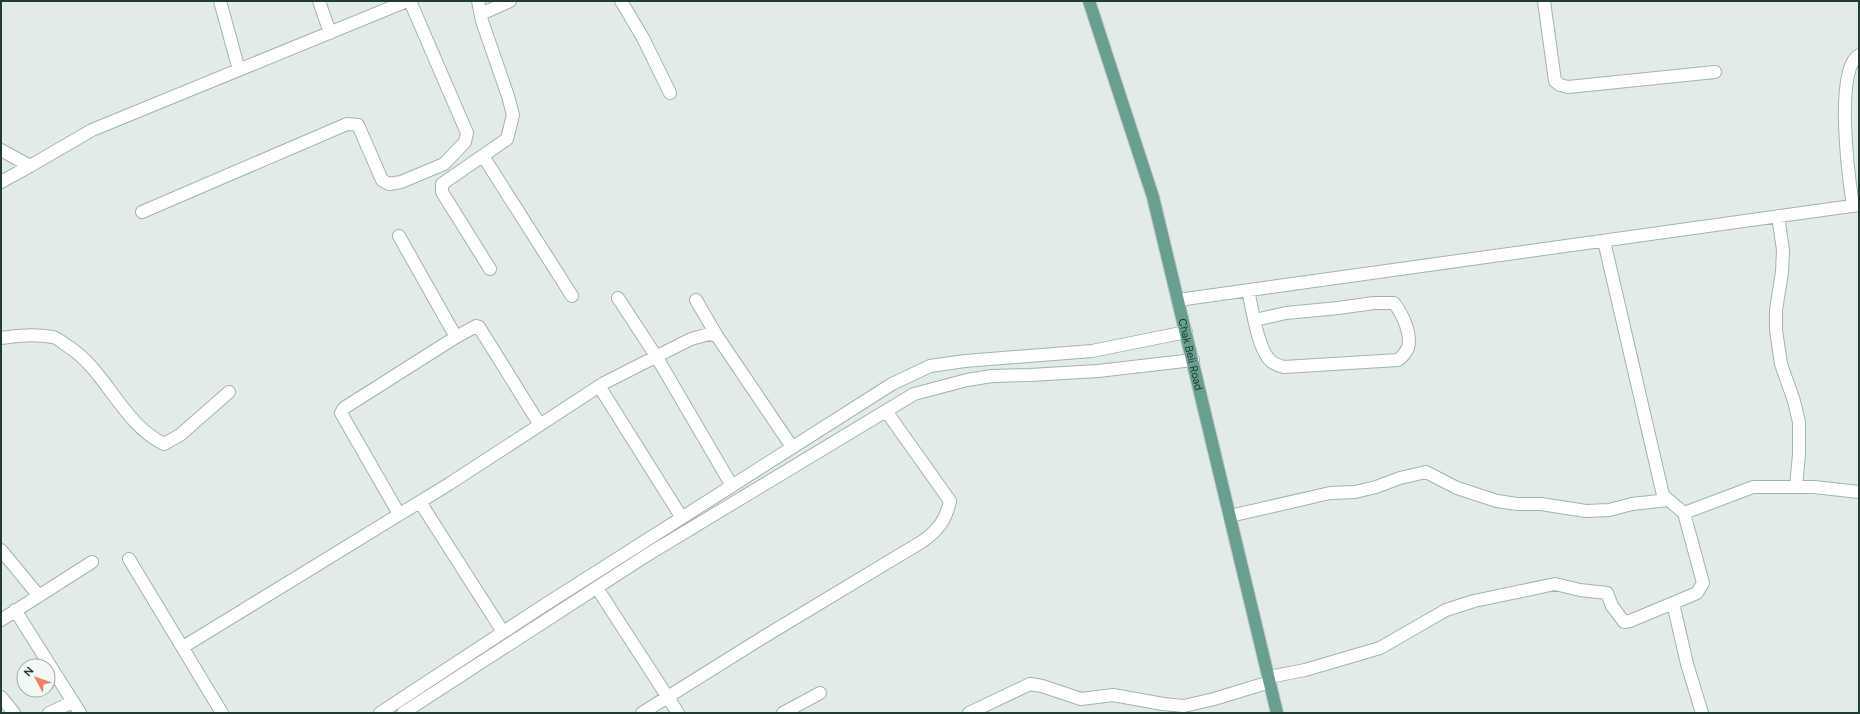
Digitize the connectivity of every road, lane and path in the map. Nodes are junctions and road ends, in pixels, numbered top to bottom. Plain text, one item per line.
1 (220, 1) edge
2 (319, 1) edge
3 (407, 1) edge
4 (410, 1) edge
5 (478, 1) edge
6 (510, 1) edge
7 (621, 1) edge
8 (1089, 1) edge
9 (1544, 1) edge
10 (481, 14) junction
11 (330, 32) junction
12 (1859, 55) edge
13 (239, 70) junction
14 (1716, 72) dead end
15 (670, 94) dead end
16 (1, 150) edge
17 (484, 156) junction
18 (30, 166) junction
19 (1, 182) edge
20 (1856, 206) edge
21 (142, 212) dead end
22 (1778, 216) junction
23 (398, 236) dead end
24 (1604, 240) junction
25 (490, 269) dead end
26 (1248, 290) junction
27 (572, 296) dead end
28 (618, 298) dead end
29 (696, 300) dead end
30 (1178, 300) junction
31 (1255, 320) junction
32 (1186, 332) junction
33 (717, 336) junction
34 (456, 337) junction
35 (1, 338) edge
36 (656, 356) junction
37 (1192, 360) junction
38 (599, 386) junction
39 (229, 392) dead end
40 (886, 411) junction
41 (540, 425) junction
42 (792, 447) junction
43 (732, 486) junction
44 (1796, 487) junction
45 (1859, 492) edge
46 (1668, 500) junction
47 (420, 502) junction
48 (1684, 513) junction
49 (399, 514) junction
50 (1230, 516) junction
51 (682, 518) junction
52 (1, 550) edge
53 (129, 559) dead end
54 (92, 562) dead end
55 (597, 588) junction
56 (39, 596) junction
57 (1673, 603) junction
58 (543, 606) junction
59 (16, 610) junction
60 (550, 618) junction
61 (1, 620) edge
62 (503, 632) junction
63 (183, 647) junction
64 (1269, 680) junction
65 (820, 693) dead end
66 (1, 697) edge
67 (668, 697) junction
68 (73, 702) junction
69 (14, 713) edge
70 (49, 713) edge
71 (80, 713) edge
72 (222, 713) edge
73 (380, 713) edge
74 (403, 713) edge
75 (642, 713) edge
76 (678, 713) edge
77 (783, 713) edge
78 (969, 713) edge
79 (1277, 713) edge
80 (1702, 713) edge

1 - 13 street
2 - 11 street
3 - 11 street
4 - 21 street
5 - 10 street
6 - 10 street
7 - 15 street
8 - 30 main road, Chak Beli Road
9 - 14 street
10 - 17 street
11 - 13 street
12 - 20 street
13 - 18 street
16 - 18 street
17 - 25 street
17 - 27 street
18 - 19 street
20 - 22 street
22 - 24 street
22 - 44 street
23 - 34 street
24 - 26 street
24 - 46 street
26 - 30 street
26 - 31 street
28 - 36 street
29 - 33 street
30 - 32 main road, Chak Beli Road
31 - 31 street
32 - 37 main road, Chak Beli Road
32 - 42 street
33 - 36 street
33 - 42 street
34 - 41 street
34 - 49 street
35 - 39 street
36 - 38 street
36 - 43 street
37 - 40 street
37 - 50 main road, Chak Beli Road
38 - 41 street
38 - 51 street
40 - 55 street
40 - 67 street
41 - 47 street
42 - 43 street
43 - 51 street
44 - 45 street
44 - 48 street
46 - 48 street
46 - 50 street
47 - 49 street
47 - 62 street
48 - 57 street
49 - 63 street
50 - 64 main road, Chak Beli Road
51 - 58 street
52 - 56 street
53 - 63 street
54 - 56 street
55 - 60 street
55 - 67 street
56 - 59 street
57 - 64 street
57 - 80 street
58 - 60 street
58 - 62 street
59 - 61 street
59 - 68 street
60 - 74 street
62 - 73 street
63 - 72 street
64 - 78 street
64 - 79 main road, Chak Beli Road
65 - 77 street
66 - 69 street
67 - 75 street
67 - 76 street
68 - 70 street
68 - 71 street

